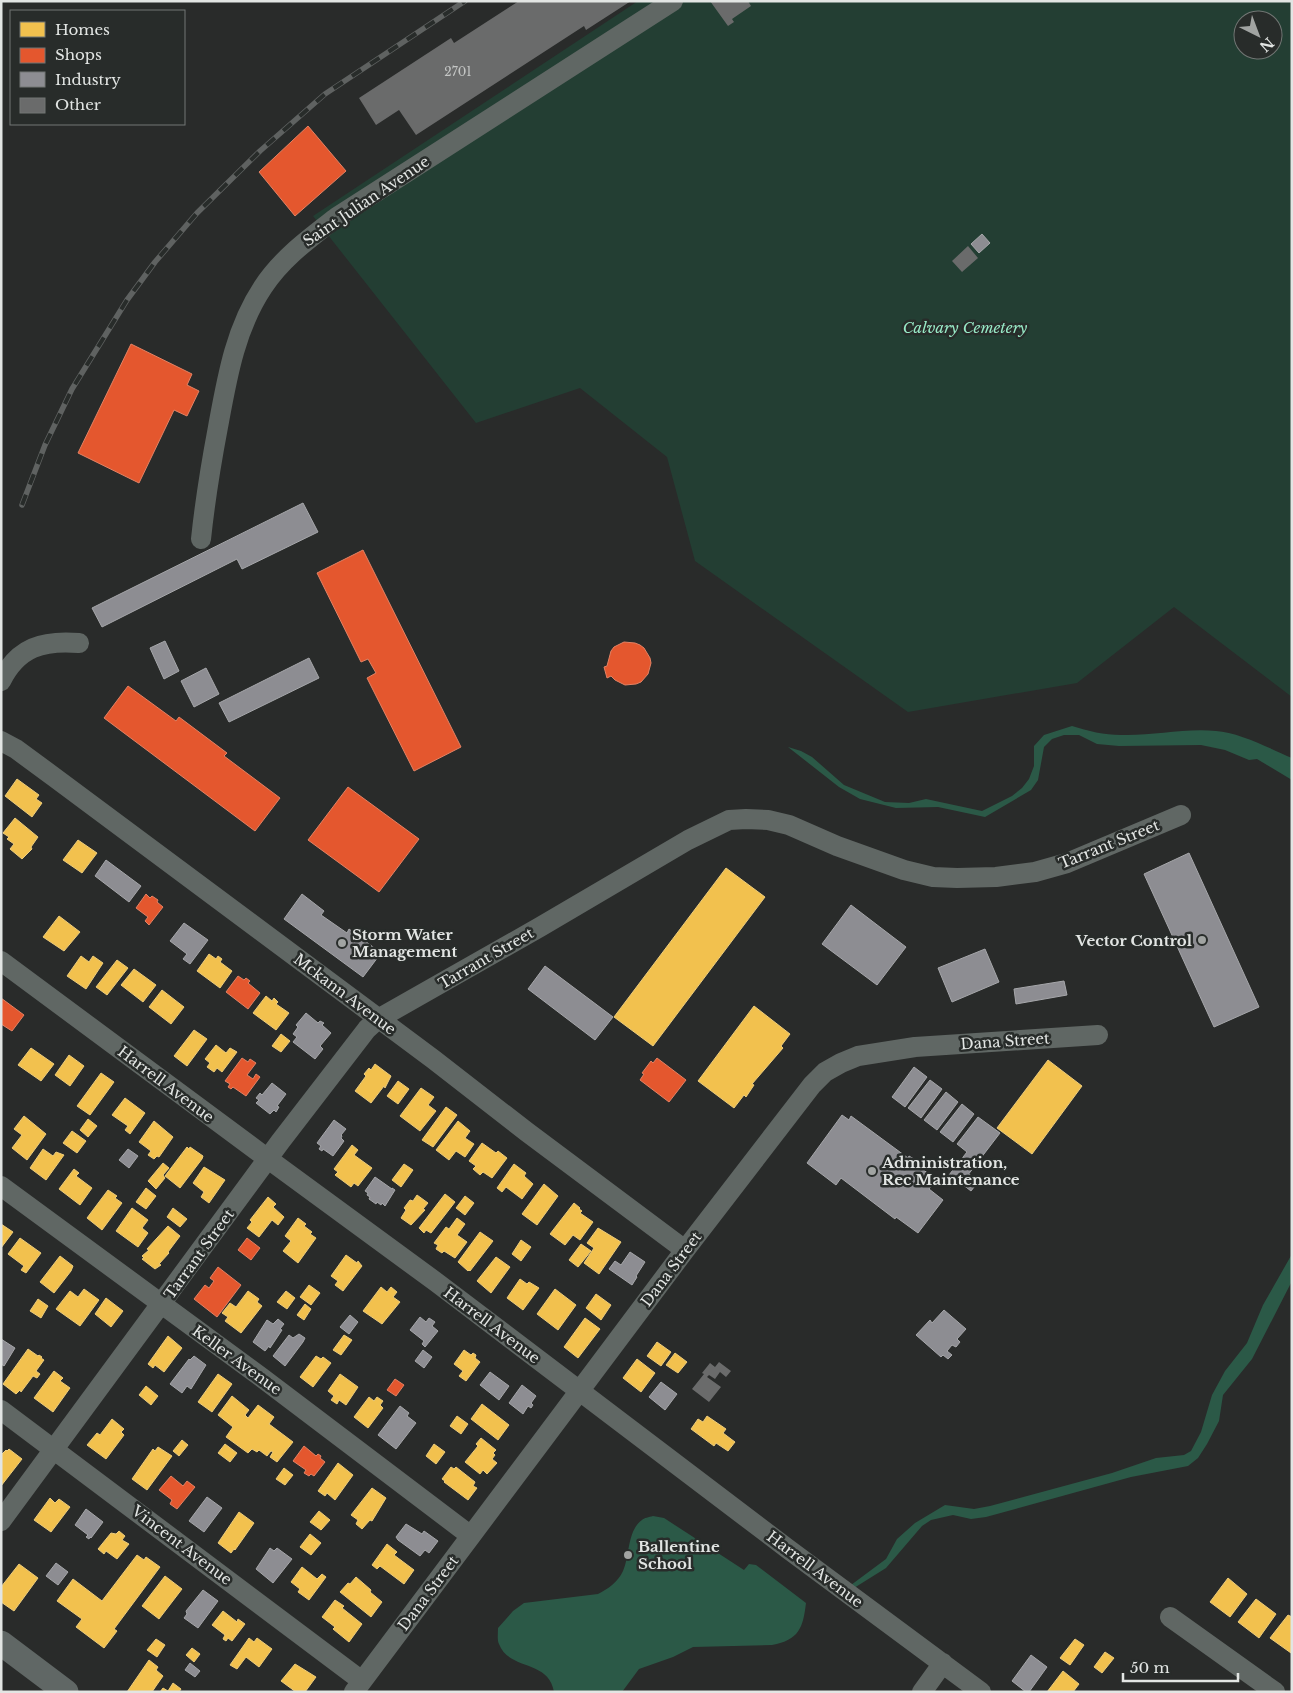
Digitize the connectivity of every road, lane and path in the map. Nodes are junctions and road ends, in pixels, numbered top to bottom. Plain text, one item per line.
1 (673, 1) edge
2 (201, 539) dead end
3 (79, 643) dead end
4 (1, 682) edge
5 (1, 741) edge
6 (1181, 815) dead end
7 (1, 961) edge
8 (378, 1019) junction
9 (1098, 1035) dead end
10 (268, 1159) junction
11 (1, 1186) edge
12 (685, 1250) junction
13 (161, 1305) junction
14 (579, 1391) junction
15 (1, 1410) edge
16 (54, 1449) junction
17 (1, 1521) edge
18 (471, 1536) junction
19 (1170, 1617) dead end
20 (1, 1643) edge
21 (943, 1663) junction
22 (358, 1686) edge
23 (66, 1692) edge
24 (922, 1692) edge
25 (981, 1692) edge
26 (1276, 1692) edge

1 - 2 street, Saint Julian Avenue
3 - 4 street
5 - 8 street, Mckann Avenue
6 - 8 street, Tarrant Street
7 - 10 street, Harrell Avenue
8 - 10 street, Tarrant Street
8 - 12 street, Mckann Avenue
9 - 12 street, Dana Street
10 - 13 street, Tarrant Street
10 - 14 street, Harrell Avenue
11 - 13 street, Keller Avenue
12 - 14 street, Dana Street
13 - 16 street, Tarrant Street
13 - 18 street, Keller Avenue
14 - 18 street, Dana Street
14 - 21 street, Harrell Avenue
15 - 16 street, Vincent Avenue
16 - 17 street, Tarrant Street
16 - 22 street, Vincent Avenue
18 - 22 street, Dana Street
19 - 26 street
20 - 23 main road
21 - 24 street
21 - 25 street, Harrell Avenue

